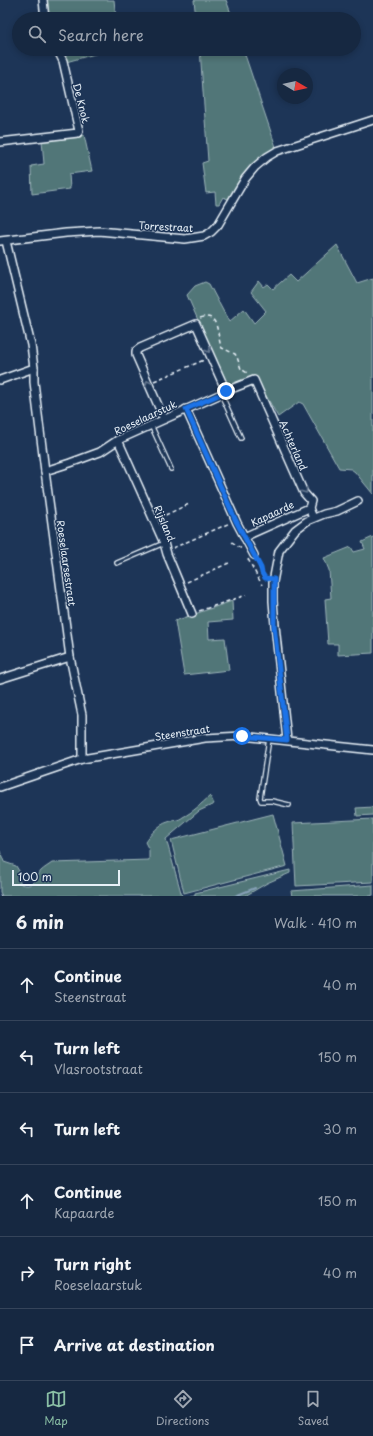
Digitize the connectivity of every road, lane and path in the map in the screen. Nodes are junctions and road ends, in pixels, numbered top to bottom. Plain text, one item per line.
1 (43, 0) edge
2 (45, 12) edge
3 (60, 56) edge
4 (373, 120) edge
5 (0, 142) edge
6 (3, 241) edge
7 (196, 324) junction
8 (28, 333) joint
9 (212, 357) junction
10 (34, 368) junction
11 (0, 380) edge
12 (254, 380) junction
13 (149, 384) junction
14 (224, 392) junction
15 (186, 409) junction
16 (164, 419) junction
17 (151, 425) junction
18 (241, 438) dead end
19 (118, 440) junction
20 (171, 469) dead end
21 (44, 471) junction
22 (358, 501) dead end
23 (189, 504) dead end
24 (309, 508) junction
25 (313, 518) junction
26 (154, 520) junction
27 (236, 521) junction
28 (244, 538) junction
29 (232, 542) dead end
30 (164, 543) junction
31 (166, 551) junction
32 (254, 555) joint
33 (231, 562) dead end
34 (117, 563) dead end
35 (274, 579) junction
36 (180, 585) junction
37 (262, 585) dead end
38 (246, 595) dead end
39 (192, 614) joint
40 (70, 657) junction
41 (0, 680) edge
42 (269, 739) junction
43 (287, 740) junction
44 (373, 750) edge
45 (82, 759) junction
46 (0, 787) edge
47 (290, 805) dead end

1 - 2 street
3 - 5 street, De Knok
4 - 6 street, Torrestraat
6 - 8 street, Torrestraat
7 -> 9 street
7 - 12 path
13 -> 7 street
8 - 10 street, Roeselaarsestraat
9 - 13 path
9 - 14 street
10 - 11 street
10 - 21 street, Roeselaarsestraat
12 - 14 street, Roeselaarstuk
12 -> 24 street, Achterland
13 - 16 street
14 - 15 street, Roeselaarstuk
14 - 18 lane
15 - 16 street, Roeselaarstuk
15 - 27 street, Kapaarde
16 - 17 street, Roeselaarstuk
17 - 19 street, Roeselaarstuk
17 - 20 lane
19 - 21 street, Roeselaarstuk
19 - 26 street, Rijsland
21 - 40 street, Roeselaarsestraat
22 - 25 street
23 - 26 path
24 - 25 street, Achterland
24 - 28 street, Kapaarde
25 - 35 street
26 - 30 street, Rijsland
27 - 28 street, Kapaarde
27 - 31 path
28 - 32 street, Kapaarde
29 - 37 path
30 - 31 street, Rijsland
30 - 34 lane
31 - 36 street, Rijsland
32 - 35 path
33 - 36 path
35 - 43 street
36 - 39 street, Rijsland
38 - 39 path
40 - 41 street
40 - 45 street, Roeselaarsestraat
42 - 43 street, Steenstraat
42 - 45 street, Steenstraat
42 - 47 lane
43 - 44 street, Steenstraat
45 - 46 street, Steenstraat

